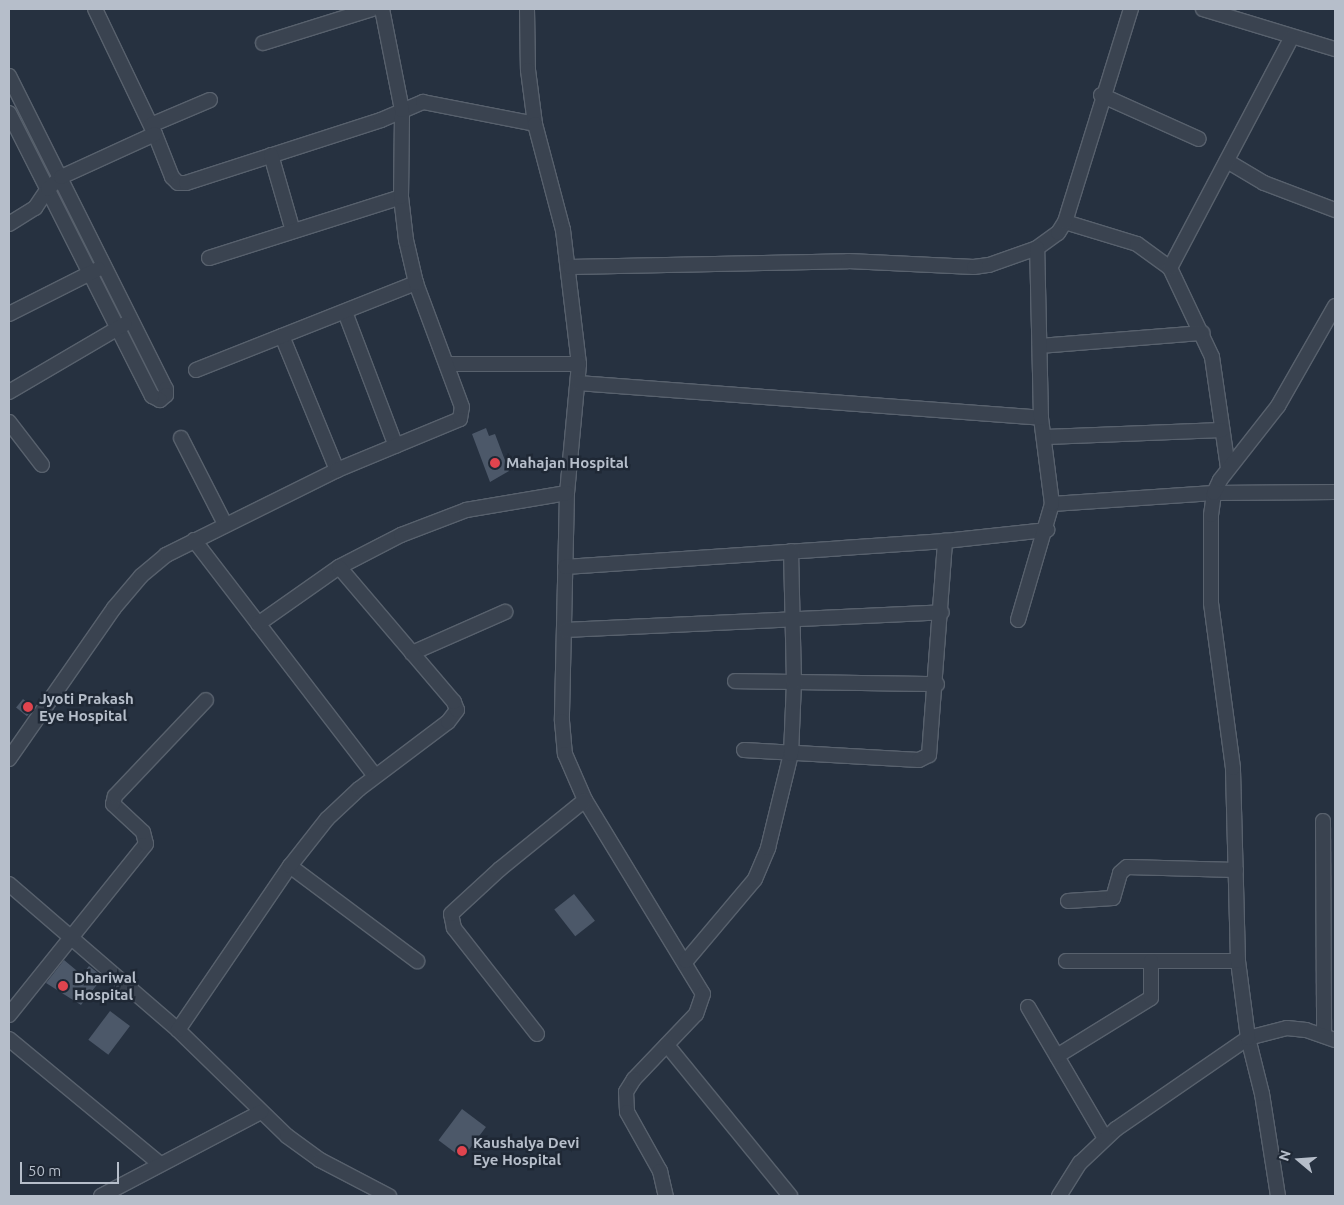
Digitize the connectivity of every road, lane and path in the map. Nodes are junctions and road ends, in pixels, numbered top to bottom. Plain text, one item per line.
1 (95, 9) edge
2 (372, 9) edge
3 (382, 9) edge
4 (527, 9) edge
5 (1131, 9) edge
6 (1203, 9) edge
7 (1292, 38) junction
8 (263, 42) dead end
9 (1335, 49) edge
10 (10, 81) edge
11 (1102, 96) junction
12 (210, 100) dead end
13 (402, 110) junction
14 (9, 114) edge
15 (535, 124) junction
16 (153, 130) junction
17 (1199, 139) dead end
18 (271, 155) junction
19 (1227, 160) junction
20 (60, 177) junction
21 (48, 188) junction
22 (401, 197) junction
23 (1335, 210) edge
24 (1065, 222) junction
25 (9, 224) edge
26 (293, 230) junction
27 (1037, 248) junction
28 (209, 258) dead end
29 (106, 265) junction
30 (570, 268) junction
31 (1170, 268) junction
32 (90, 273) junction
33 (416, 283) junction
34 (1335, 306) edge
35 (346, 312) junction
36 (9, 314) edge
37 (133, 319) junction
38 (118, 328) junction
39 (1202, 333) junction
40 (282, 336) junction
41 (1040, 346) junction
42 (447, 364) junction
43 (579, 364) junction
44 (196, 370) dead end
45 (578, 383) junction
46 (9, 392) edge
47 (1042, 418) junction
48 (9, 422) edge
49 (1222, 430) junction
50 (1046, 437) junction
51 (181, 438) dead end
52 (396, 446) junction
53 (42, 465) dead end
54 (1228, 468) junction
55 (337, 470) junction
56 (1335, 492) edge
57 (567, 493) junction
58 (1214, 493) junction
59 (1052, 504) junction
60 (225, 524) junction
61 (1047, 530) junction
62 (194, 540) junction
63 (945, 541) junction
64 (791, 551) junction
65 (339, 567) junction
66 (565, 567) junction
67 (505, 612) dead end
68 (942, 612) junction
69 (793, 617) junction
70 (1018, 620) dead end
71 (258, 624) junction
72 (566, 630) junction
73 (412, 653) junction
74 (735, 681) dead end
75 (794, 682) junction
76 (937, 684) junction
77 (206, 700) dead end
78 (744, 750) dead end
79 (791, 754) junction
80 (9, 759) edge
81 (375, 776) junction
82 (585, 800) junction
83 (1323, 820) dead end
84 (1329, 844) edge
85 (290, 866) junction
86 (1236, 870) junction
87 (9, 884) edge
88 (1068, 902) dead end
89 (1329, 930) edge
90 (70, 936) junction
91 (417, 961) dead end
92 (686, 961) junction
93 (1066, 961) dead end
94 (1151, 961) junction
95 (1238, 961) junction
96 (1028, 1007) dead end
97 (9, 1015) edge
98 (178, 1030) junction
99 (537, 1034) dead end
100 (1248, 1038) junction
101 (1330, 1038) edge
102 (9, 1039) edge
103 (667, 1044) junction
104 (1057, 1056) junction
105 (260, 1112) junction
106 (1105, 1138) junction
107 (160, 1164) junction
108 (101, 1196) edge
109 (390, 1196) edge
110 (666, 1196) edge
111 (790, 1196) edge
112 (1059, 1196) edge
113 (1278, 1196) edge

1 - 16 street
2 - 8 street
3 - 13 street
4 - 15 street
5 - 11 street
6 - 7 street
7 - 9 street
7 - 19 street
10 - 20 street
11 - 17 street
11 - 24 street
12 - 16 street
13 - 15 street
13 - 18 street
13 - 22 street
14 - 21 street
15 - 30 street
16 - 18 street
16 - 20 street
18 - 26 street
19 - 23 street
19 - 31 street
20 - 21 street
20 - 29 street
21 - 25 street
21 - 32 street
22 - 26 street
22 - 33 street
24 - 27 street
24 - 31 street
26 - 28 street
27 - 30 street
27 - 41 street
29 - 32 street
29 - 37 street
30 - 43 street
31 - 39 street
32 - 36 street
32 - 38 street
33 - 35 street
33 - 42 street
34 - 54 street
35 - 40 street
35 - 52 street
37 - 38 street
37 - 38 street
38 - 46 street
39 - 41 street
39 - 49 street
40 - 44 street
40 - 55 street
41 - 47 street
42 - 43 street
42 - 52 street
43 - 45 street
45 - 47 street
45 - 57 street
47 - 50 street
48 - 53 street
49 - 50 street
49 - 54 street
50 - 59 street
51 - 60 street
52 - 55 street
54 - 58 street
55 - 60 street
56 - 58 street
57 - 65 street
57 - 66 street
58 - 59 street
58 - 86 street
59 - 61 street
60 - 62 street
61 - 63 street
61 - 70 street
62 - 71 street
62 - 80 street
63 - 64 street
63 - 68 street
64 - 66 street
64 - 69 street
65 - 71 street
65 - 73 street
66 - 72 street
67 - 73 street
68 - 69 street
68 - 76 street
69 - 72 street
69 - 75 street
71 - 81 street
72 - 82 street
73 - 81 street
74 - 75 street
75 - 76 street
75 - 79 street
76 - 79 street
77 - 90 street
78 - 79 street
79 - 92 street
81 - 85 street
82 - 92 street
82 - 99 street
83 - 84 street
84 - 89 street
85 - 91 street
85 - 98 street
86 - 88 street
86 - 95 street
87 - 90 street
89 - 101 street
90 - 97 street
90 - 98 street
92 - 103 street
93 - 94 street
94 - 95 street
94 - 104 street
95 - 100 street
96 - 104 street
98 - 105 street
100 - 101 street
100 - 106 street
100 - 113 street
102 - 107 street
103 - 110 street
103 - 111 street
104 - 106 street
105 - 107 street
105 - 109 street
106 - 112 street
107 - 108 street

